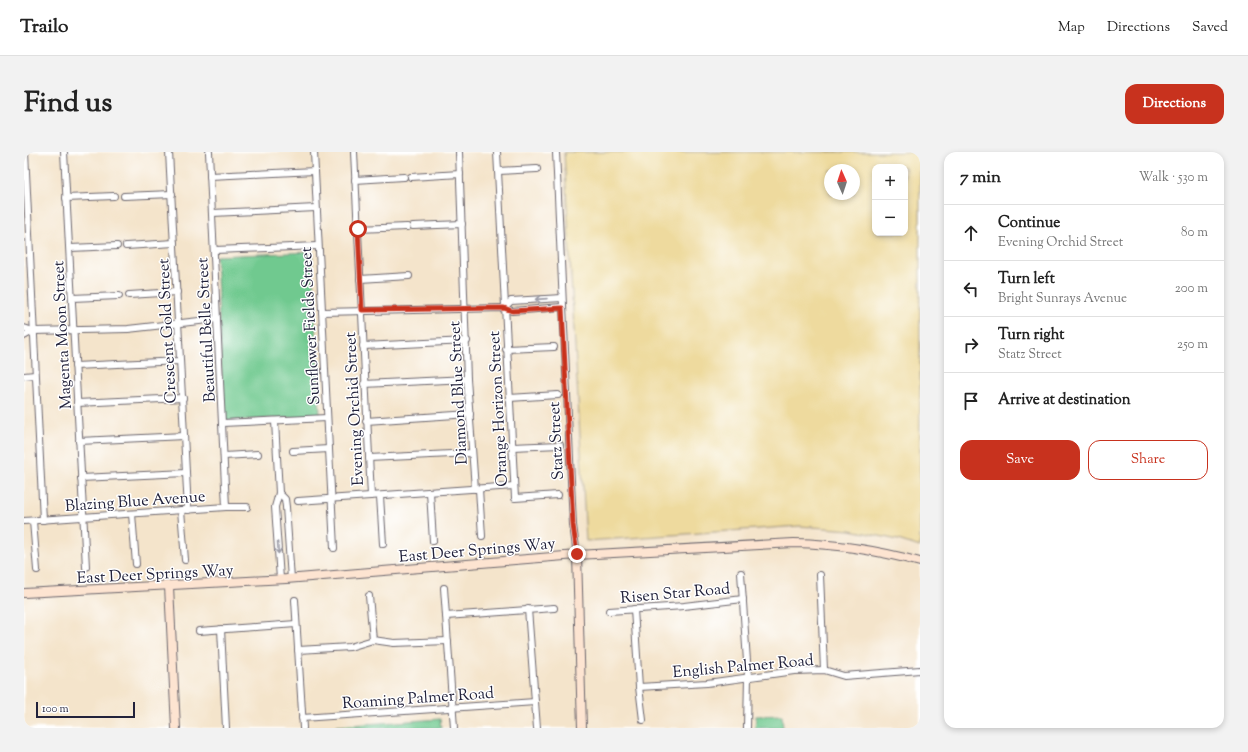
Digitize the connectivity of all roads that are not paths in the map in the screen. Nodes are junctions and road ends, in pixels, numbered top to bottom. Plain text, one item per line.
1 (24, 152) edge
2 (64, 152) edge
3 (170, 152) edge
4 (209, 152) edge
5 (314, 152) edge
6 (354, 152) edge
7 (459, 152) edge
8 (497, 152) edge
9 (556, 152) edge
10 (537, 169) dead end
11 (315, 171) junction
12 (498, 171) junction
13 (460, 174) junction
14 (210, 176) junction
15 (404, 177) dead end
16 (411, 177) dead end
17 (355, 180) junction
18 (172, 194) junction
19 (114, 196) dead end
20 (124, 196) dead end
21 (66, 198) junction
22 (316, 208) junction
23 (212, 213) junction
24 (462, 224) junction
25 (358, 229) junction
26 (174, 243) junction
27 (117, 246) dead end
28 (126, 246) dead end
29 (318, 246) junction
30 (70, 248) junction
31 (214, 250) junction
32 (409, 276) dead end
33 (360, 279) junction
34 (31, 281) junction
35 (24, 282) edge
36 (177, 292) junction
37 (129, 295) dead end
38 (120, 296) dead end
39 (72, 298) junction
40 (562, 298) junction
41 (465, 308) junction
42 (504, 308) junction
43 (562, 308) junction
44 (362, 310) junction
45 (322, 312) junction
46 (217, 319) junction
47 (179, 322) junction
48 (24, 328) edge
49 (73, 329) junction
50 (33, 331) junction
51 (24, 336) edge
52 (466, 341) junction
53 (363, 346) junction
54 (554, 347) dead end
55 (506, 349) junction
56 (180, 361) junction
57 (75, 366) junction
58 (24, 376) edge
59 (35, 376) junction
60 (467, 379) junction
61 (364, 384) junction
62 (558, 395) dead end
63 (183, 398) junction
64 (509, 398) junction
65 (77, 403) junction
66 (470, 414) junction
67 (327, 418) junction
68 (275, 421) junction
69 (366, 421) junction
70 (222, 423) junction
71 (184, 436) junction
72 (79, 441) junction
73 (560, 445) dead end
74 (512, 447) junction
75 (329, 450) junction
76 (293, 451) dead end
77 (472, 453) junction
78 (258, 454) dead end
79 (224, 456) junction
80 (369, 458) junction
81 (186, 473) junction
82 (81, 478) junction
83 (514, 486) junction
84 (477, 489) junction
85 (430, 492) junction
86 (279, 493) junction
87 (558, 495) dead end
88 (371, 496) junction
89 (380, 496) junction
90 (331, 499) junction
91 (298, 501) dead end
92 (226, 507) junction
93 (247, 507) dead end
94 (185, 510) junction
95 (132, 514) junction
96 (83, 517) junction
97 (43, 520) junction
98 (24, 521) edge
99 (33, 521) junction
100 (482, 536) dead end
101 (433, 541) dead end
102 (383, 544) dead end
103 (334, 548) dead end
104 (577, 554) junction
105 (185, 560) dead end
106 (920, 562) edge
107 (136, 564) dead end
108 (86, 567) dead end
109 (36, 570) dead end
110 (741, 573) dead end
111 (820, 575) dead end
112 (280, 579) junction
113 (291, 579) junction
114 (169, 586) junction
115 (444, 588) dead end
116 (24, 594) edge
117 (369, 596) dead end
118 (743, 599) junction
119 (294, 600) dead end
120 (554, 608) dead end
121 (634, 609) junction
122 (528, 610) junction
123 (609, 611) dead end
124 (446, 616) junction
125 (296, 624) junction
126 (221, 629) junction
127 (199, 631) dead end
128 (373, 640) junction
129 (448, 641) junction
130 (298, 650) junction
131 (824, 670) junction
132 (920, 670) edge
133 (748, 676) junction
134 (639, 687) junction
135 (535, 702) junction
136 (452, 708) junction
137 (302, 718) junction
138 (643, 720) dead end
139 (176, 728) edge
140 (226, 728) edge
141 (303, 728) edge
142 (454, 728) edge
143 (537, 728) edge
144 (582, 728) edge
145 (747, 728) edge

1 - 34 street
2 - 21 street, Magenta Moon Street
3 - 18 street, Crescent Gold Street
4 - 14 street, Beautiful Belle Street
5 - 11 street, Sunflower Fields Street
6 - 17 street, Evening Orchid Street
7 - 13 street, Diamond Blue Street
8 - 12 street, Orange Horizon Street
9 - 40 street, Statz Street
10 - 12 street
11 - 14 street
11 - 22 street, Sunflower Fields Street
12 - 42 street, Orange Horizon Street
13 - 16 street
13 - 24 street, Diamond Blue Street
14 - 23 street, Beautiful Belle Street
15 - 17 street
17 - 25 street, Evening Orchid Street
18 - 20 street
18 - 26 street, Crescent Gold Street
19 - 21 street
21 - 30 street, Magenta Moon Street
22 - 23 street
22 - 29 street, Sunflower Fields Street
23 - 31 street, Beautiful Belle Street
24 - 25 street
24 - 41 street, Diamond Blue Street
25 - 33 street, Evening Orchid Street
26 - 28 street
26 - 36 street, Crescent Gold Street
27 - 30 street
29 - 31 street
29 - 45 street, Sunflower Fields Street
30 - 39 street, Magenta Moon Street
31 - 46 street, Beautiful Belle Street
32 - 33 street
33 - 44 street, Evening Orchid Street
34 - 35 street
34 - 50 street
36 - 37 street
36 - 47 street, Crescent Gold Street
38 - 39 street
39 - 49 street, Magenta Moon Street
40 -> 42 street
40 - 43 street, Statz Street
41 - 42 street
41 - 44 street
41 - 52 street, Diamond Blue Street
42 - 43 street
42 - 55 street, Orange Horizon Street
43 - 104 street, Statz Street
44 - 45 street
44 - 53 street, Evening Orchid Street
45 - 67 street, Sunflower Fields Street
46 - 47 street
46 - 70 street, Beautiful Belle Street
47 - 49 street
47 - 56 street, Crescent Gold Street
48 - 50 street
49 - 50 street
49 - 57 street, Magenta Moon Street
50 - 51 street
50 - 59 street
52 - 53 street
52 - 60 street, Diamond Blue Street
53 - 61 street, Evening Orchid Street
54 - 55 street
55 - 64 street, Orange Horizon Street
56 - 57 street
56 - 63 street, Crescent Gold Street
57 - 65 street, Magenta Moon Street
58 - 59 street
59 - 97 street
60 - 61 street
60 - 66 street, Diamond Blue Street
61 - 69 street, Evening Orchid Street
62 - 64 street
63 - 65 street
63 - 71 street, Crescent Gold Street
64 - 74 street, Orange Horizon Street
65 - 72 street, Magenta Moon Street
66 - 69 street
66 - 77 street, Diamond Blue Street
67 - 68 street
67 - 75 street, Sunflower Fields Street
68 - 70 street
68 - 86 street
69 - 80 street, Evening Orchid Street
70 - 79 street, Beautiful Belle Street
71 - 72 street
71 - 81 street, Crescent Gold Street
72 - 82 street, Magenta Moon Street
73 - 74 street
74 - 83 street, Orange Horizon Street
75 - 76 street
75 - 90 street, Sunflower Fields Street
77 - 80 street
77 - 84 street, Diamond Blue Street
78 - 79 street
79 - 92 street, Beautiful Belle Street
80 - 88 street, Evening Orchid Street
81 - 82 street
81 - 94 street, Crescent Gold Street
82 - 96 street, Magenta Moon Street
83 - 84 street
83 - 87 street, Orange Horizon Street
84 - 85 street
84 - 100 street, Diamond Blue Street
85 - 89 street
85 - 101 street
86 -> 112 street
86 - 113 street
88 - 89 street
88 - 90 street
89 - 102 street
90 - 91 street
90 - 103 street, Sunflower Fields Street
92 - 93 street, Blazing Blue Avenue
92 - 94 street, Blazing Blue Avenue
94 - 95 street, Blazing Blue Avenue
94 - 105 street, Crescent Gold Street
95 - 96 street, Blazing Blue Avenue
95 - 107 street
96 - 97 street, Blazing Blue Avenue
96 - 108 street, Magenta Moon Street
97 - 99 street, Blazing Blue Avenue
98 - 99 street, Blazing Blue Avenue
99 - 109 street
104 - 106 street, East Deer Springs Way
104 - 113 street, East Deer Springs Way
104 - 144 street, Statz Street
110 - 118 street
111 - 131 street
112 - 113 street, East Deer Springs Way
112 - 114 street, East Deer Springs Way
114 - 116 street, East Deer Springs Way
114 - 139 street
115 - 124 street
117 - 128 street
118 - 121 street, Risen Star Road
118 - 133 street
119 - 125 street
120 - 122 street
121 - 123 street, Risen Star Road
121 - 134 street
122 - 124 street
122 - 135 street
124 - 129 street
125 - 126 street
125 - 130 street
126 - 127 street
126 - 140 street
128 - 129 street
128 - 130 street
129 - 136 street
130 - 137 street
131 - 132 street, English Palmer Road
131 - 133 street, English Palmer Road
133 - 134 street, English Palmer Road
133 - 145 street
134 - 138 street
135 - 136 street, Roaming Palmer Road
135 - 143 street
136 - 137 street, Roaming Palmer Road
136 - 142 street
137 - 141 street

